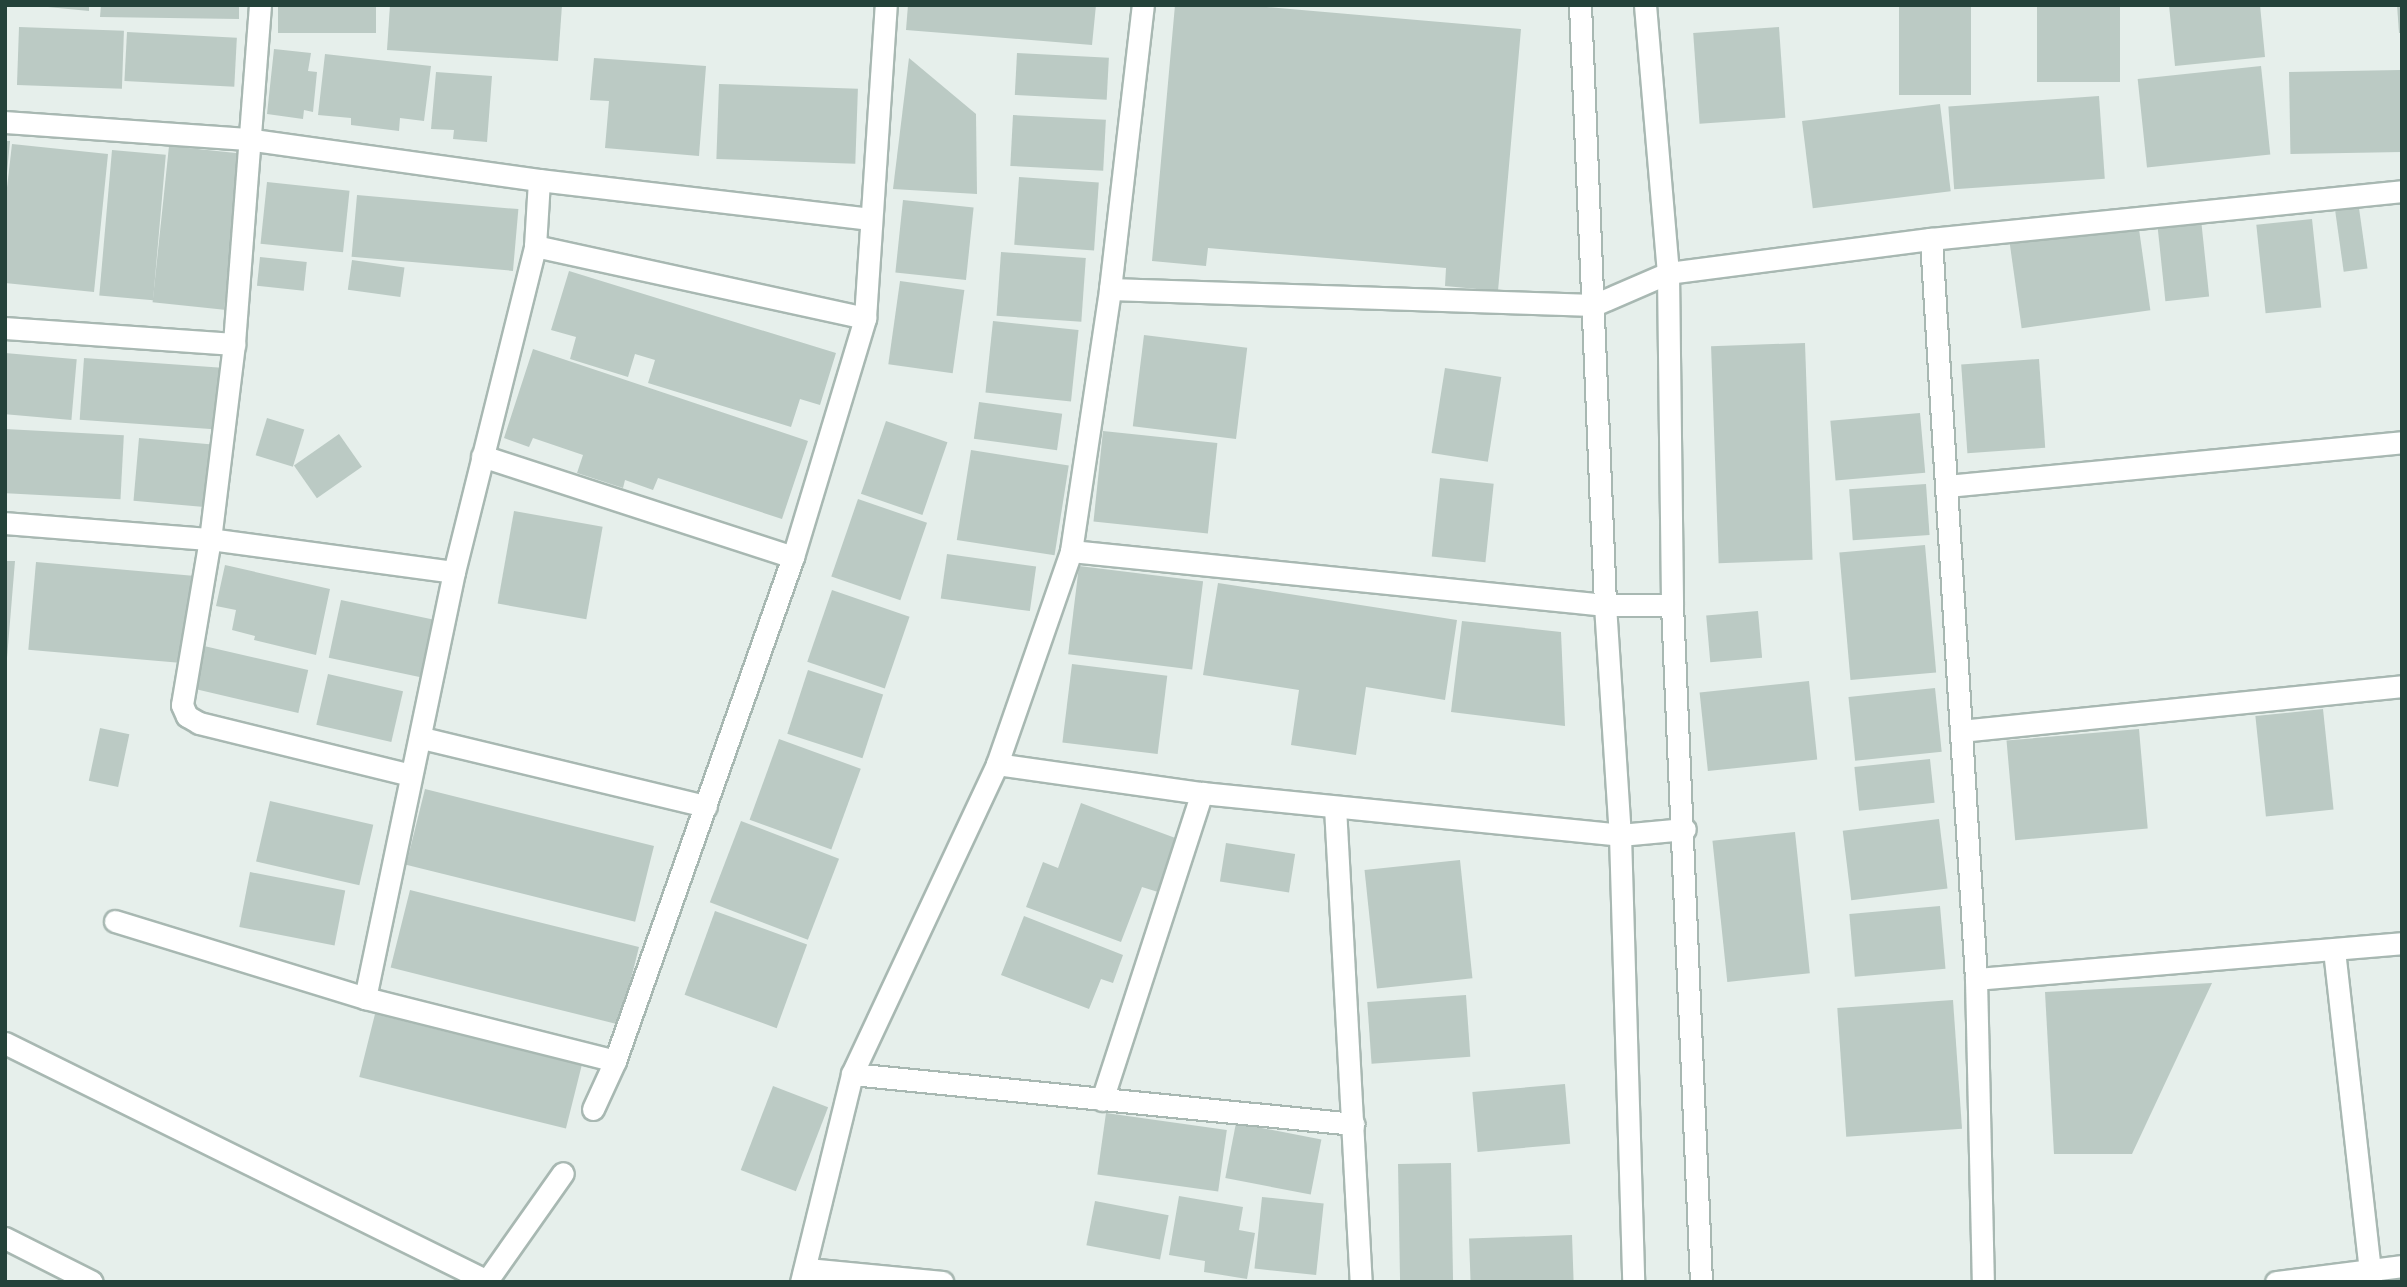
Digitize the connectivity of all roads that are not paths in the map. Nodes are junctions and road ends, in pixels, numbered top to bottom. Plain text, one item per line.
1 (260, 5) edge
2 (886, 5) edge
3 (1143, 5) edge
4 (1580, 5) edge
5 (1645, 5) edge
6 (5, 122) edge
7 (247, 139) junction
8 (539, 180) junction
9 (2402, 191) edge
10 (871, 219) junction
11 (1931, 239) junction
12 (535, 246) junction
13 (1668, 273) junction
14 (1110, 289) junction
15 (1594, 305) junction
16 (865, 318) junction
17 (5, 328) edge
18 (234, 344) junction
19 (2402, 442) edge
20 (482, 456) junction
21 (1947, 486) junction
22 (5, 523) edge
23 (210, 539) junction
24 (1071, 551) junction
25 (793, 557) junction
26 (454, 572) junction
27 (1605, 605) junction
28 (1672, 605) junction
29 (2402, 686) edge
30 (1961, 731) junction
31 (422, 738) junction
32 (997, 764) junction
33 (411, 775) junction
34 (1202, 793) junction
35 (706, 807) junction
36 (1335, 807) junction
37 (1685, 829) junction
38 (1619, 835) junction
39 (115, 921) dead end
40 (2402, 943) edge
41 (2334, 950) junction
42 (1976, 979) junction
43 (365, 998) junction
44 (5, 1043) edge
45 (615, 1061) junction
46 (852, 1074) junction
47 (1101, 1100) junction
48 (593, 1109) dead end
49 (1354, 1124) junction
50 (563, 1173) dead end
51 (5, 1238) edge
52 (2402, 1266) edge
53 (804, 1276) edge
54 (2370, 1276) edge
55 (487, 1281) edge
56 (92, 1282) edge
57 (942, 1282) edge
58 (1361, 1282) edge
59 (1633, 1282) edge
60 (1701, 1282) edge
61 (1983, 1282) edge
62 (2276, 1282) edge

1 - 7 street
2 - 10 street
3 - 14 street
4 - 15 street
5 - 13 street
6 - 7 street
7 - 8 street
7 - 18 street
8 - 10 street
8 - 12 street
9 - 11 street
10 - 16 street
11 - 13 street
11 - 21 street
12 - 16 street
12 - 20 street
13 - 15 street
13 - 28 street
14 - 15 street
14 - 24 street
15 - 27 street
16 - 25 street
17 - 18 street
18 - 23 street
19 - 21 street
20 - 25 street
20 - 26 street
21 - 30 street
22 - 23 street
23 - 26 street
23 - 33 street
24 - 27 street
24 - 32 street
25 - 35 street
26 - 31 street
27 - 28 street
27 - 38 street
28 - 37 street
29 - 30 street
30 - 42 street
31 - 33 street
31 - 35 street
32 - 34 street
32 - 46 street
33 - 43 street
34 - 36 street
34 - 47 street
35 - 45 street
36 - 38 street
36 - 49 street
37 - 38 street
37 - 60 street
38 - 59 street
39 - 43 street
40 - 41 street
41 - 42 street
41 - 54 street
42 - 61 street
43 - 45 street
44 - 55 street
45 - 48 street
46 - 47 street
46 - 53 street
47 - 49 street
49 - 58 street
50 - 55 street
51 - 56 street
52 - 54 street
53 - 57 street
54 - 62 street

